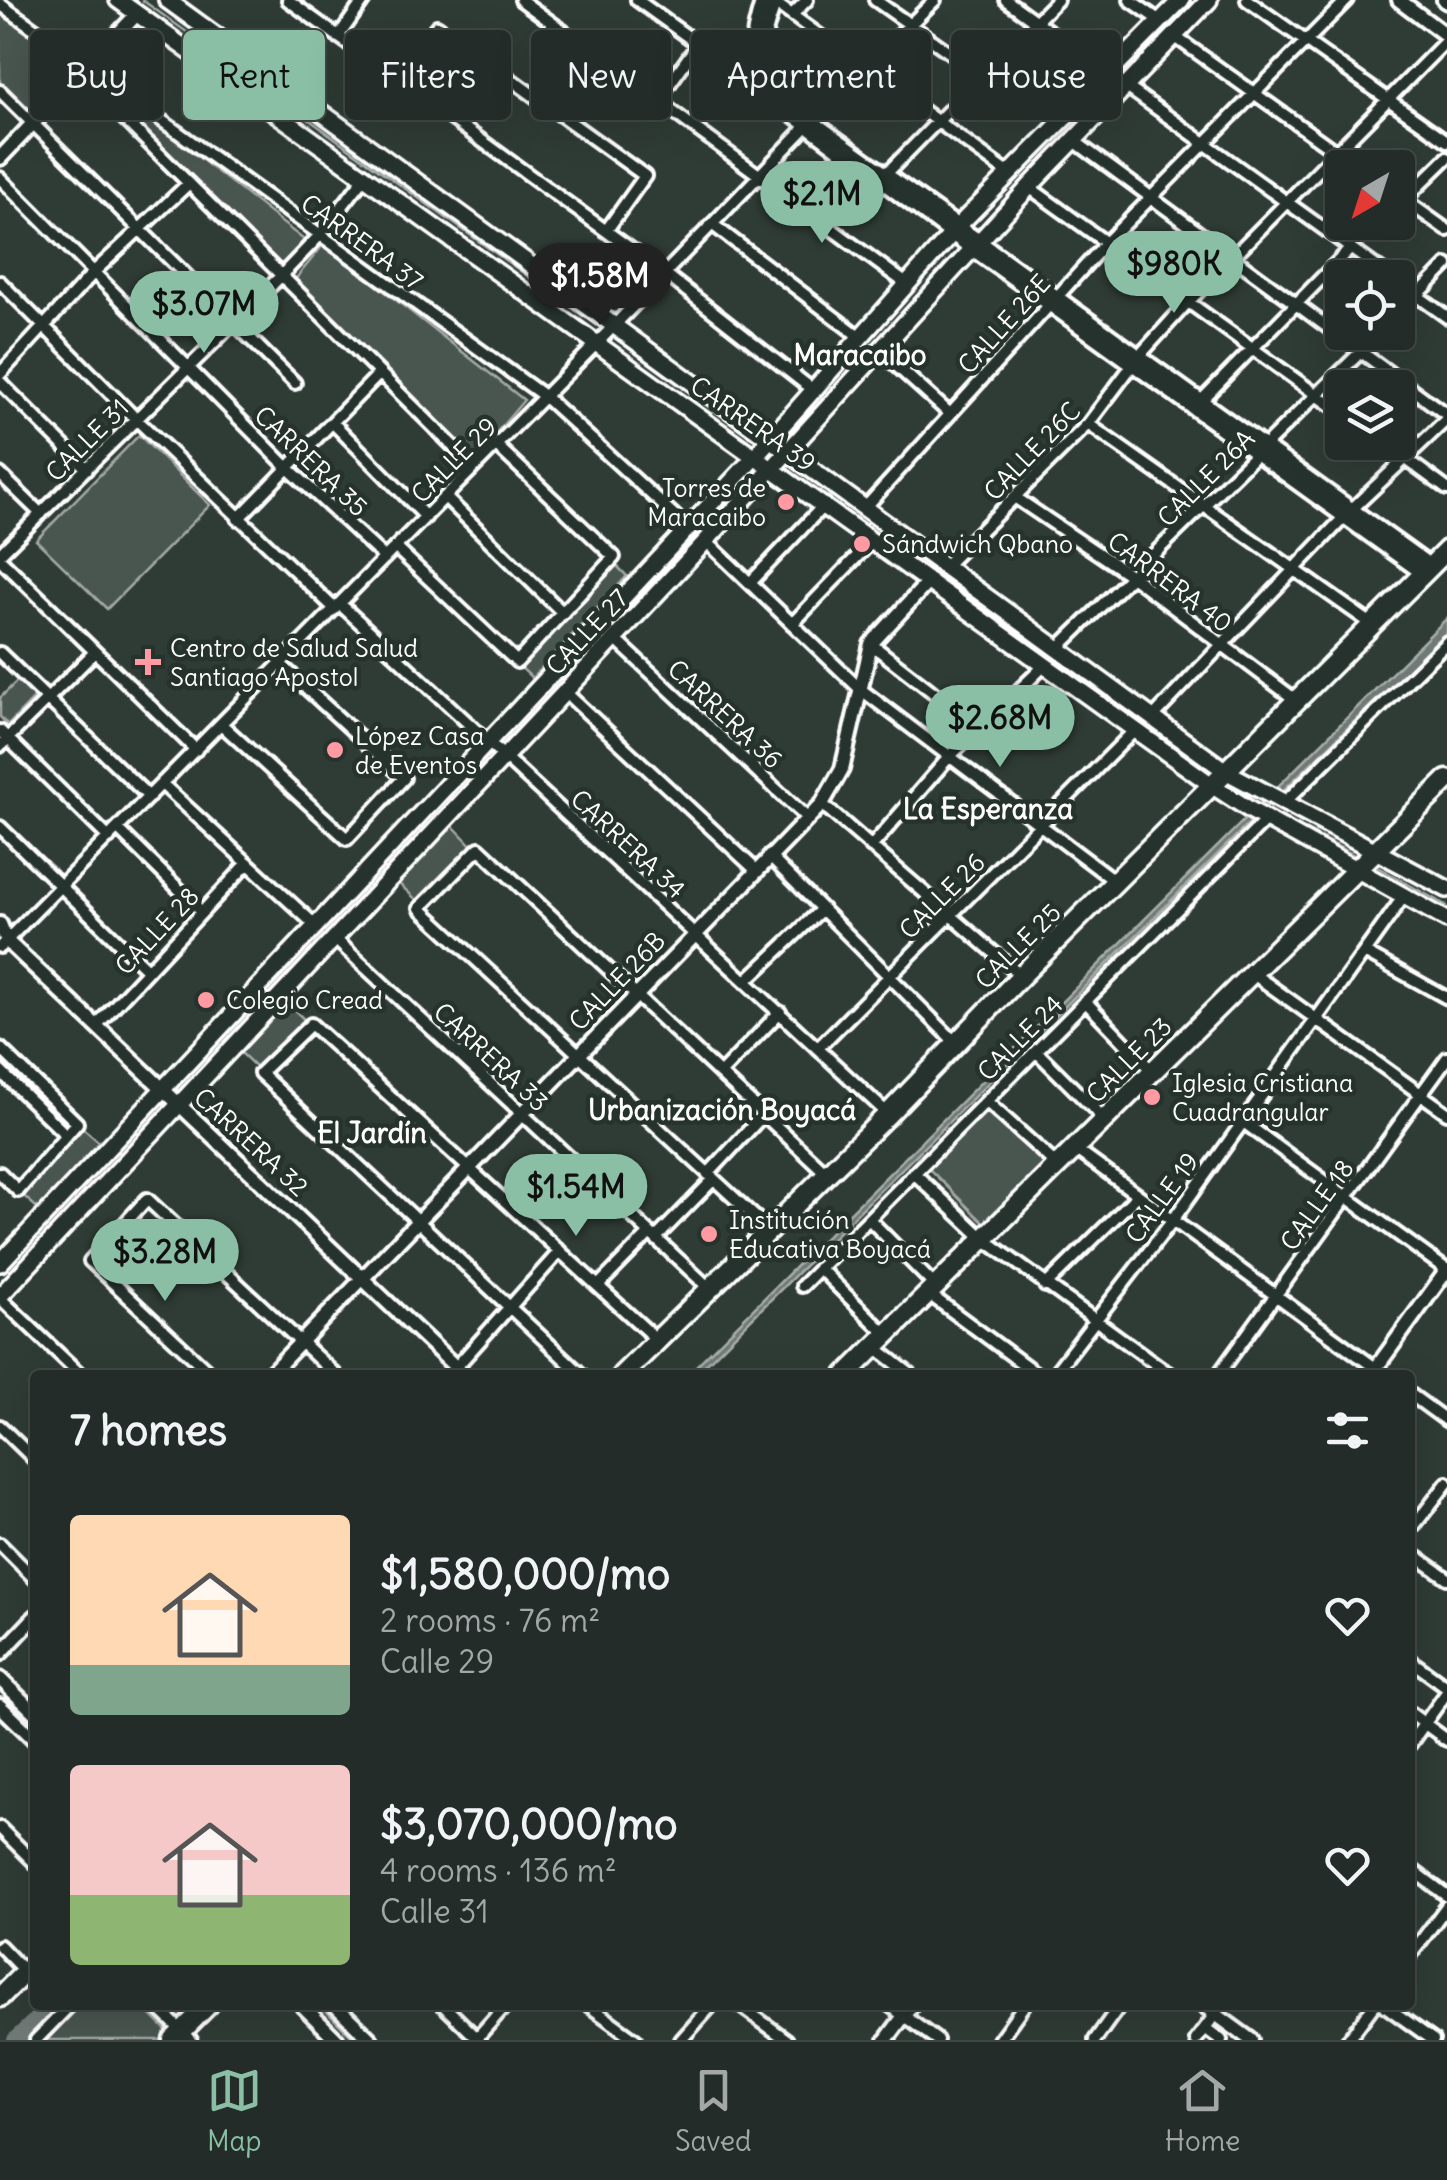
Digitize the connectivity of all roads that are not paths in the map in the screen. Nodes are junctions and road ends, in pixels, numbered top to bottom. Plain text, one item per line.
1 (118, 0) edge
2 (167, 0) edge
3 (288, 0) edge
4 (364, 0) edge
5 (521, 0) edge
6 (638, 0) edge
7 (806, 0) edge
8 (875, 0) edge
9 (935, 0) edge
10 (1006, 0) edge
11 (1056, 0) edge
12 (1130, 0) edge
13 (1181, 0) edge
14 (1209, 0) edge
15 (1247, 0) edge
16 (1347, 0) edge
17 (1399, 0) edge
18 (772, 1) edge
19 (0, 4) edge
20 (138, 14) junction
21 (792, 15) junction
22 (1036, 21) junction
23 (1160, 21) junction
24 (910, 25) junction
25 (32, 30) edge
26 (123, 30) edge
27 (562, 30) edge
28 (813, 30) edge
29 (905, 30) edge
30 (1027, 30) edge
31 (1048, 30) edge
32 (1174, 36) junction
33 (338, 37) junction
34 (1447, 38) edge
35 (345, 42) edge
36 (1306, 42) junction
37 (951, 54) edge
38 (1121, 62) edge
39 (511, 79) edge
40 (671, 82) edge
41 (1121, 83) edge
42 (1125, 86) junction
43 (0, 90) edge
44 (1256, 94) junction
45 (1389, 100) junction
46 (951, 107) edge
47 (671, 109) edge
48 (931, 117) edge
49 (36, 120) edge
50 (129, 120) edge
51 (153, 120) edge
52 (453, 120) edge
53 (813, 120) edge
54 (1062, 120) edge
55 (937, 121) junction
56 (33, 123) junction
57 (809, 124) junction
58 (1073, 140) junction
59 (1447, 141) edge
60 (1205, 143) junction
61 (1335, 150) edge
62 (1340, 150) edge
63 (0, 158) edge
64 (1447, 158) edge
65 (1325, 165) edge
66 (1008, 173) junction
67 (760, 174) junction
68 (886, 174) junction
69 (0, 178) edge
70 (365, 178) junction
71 (188, 184) junction
72 (1415, 185) edge
73 (1029, 187) junction
74 (1151, 198) junction
75 (1288, 203) junction
76 (1415, 207) edge
77 (712, 224) junction
78 (142, 228) junction
79 (956, 230) junction
80 (1447, 230) edge
81 (606, 231) junction
82 (319, 236) junction
83 (1106, 243) junction
84 (976, 245) junction
85 (1351, 248) junction
86 (1233, 258) junction
87 (1367, 260) edge
88 (1447, 265) edge
89 (96, 271) junction
90 (664, 273) junction
91 (280, 277) junction
92 (0, 282) edge
93 (908, 286) junction
94 (1417, 296) joint
95 (1053, 300) junction
96 (1188, 302) junction
97 (1296, 304) junction
98 (596, 312) junction
99 (1447, 318) edge
100 (234, 323) junction
101 (614, 326) junction
102 (44, 327) junction
103 (578, 330) junction
104 (860, 337) junction
105 (632, 339) junction
106 (597, 344) junction
107 (1252, 348) junction
108 (879, 350) junction
109 (1361, 352) junction
110 (616, 358) junction
111 (1137, 360) junction
112 (188, 368) junction
113 (0, 374) edge
114 (379, 374) junction
115 (0, 382) edge
116 (295, 383) dead end
117 (814, 390) junction
118 (544, 396) junction
119 (1318, 396) junction
120 (1201, 400) junction
121 (1325, 401) edge
122 (950, 414) junction
123 (1447, 417) edge
124 (136, 419) junction
125 (334, 422) junction
126 (1088, 424) junction
127 (769, 439) junction
128 (496, 445) junction
129 (1415, 450) edge
130 (1261, 451) junction
131 (787, 452) junction
132 (754, 456) junction
133 (1405, 460) edge
134 (1407, 460) edge
135 (474, 468) junction
136 (87, 469) junction
137 (289, 469) junction
138 (772, 469) junction
139 (0, 474) edge
140 (1447, 489) edge
141 (445, 497) junction
142 (1016, 498) junction
143 (825, 504) junction
144 (1206, 507) junction
145 (864, 509) junction
146 (1348, 513) junction
147 (41, 514) junction
148 (426, 517) junction
149 (238, 518) junction
150 (688, 528) junction
151 (873, 540) junction
152 (706, 541) junction
153 (396, 547) junction
154 (1447, 550) edge
155 (0, 557) edge
156 (385, 558) junction
157 (944, 567) junction
158 (1294, 570) junction
159 (1429, 571) junction
160 (1133, 577) junction
161 (930, 580) junction
162 (750, 583) junction
163 (337, 606) junction
164 (563, 612) junction
165 (792, 624) junction
166 (1374, 626) junction
167 (615, 639) junction
168 (1447, 642) edge
169 (871, 644) junction
170 (1221, 646) junction
171 (1057, 649) junction
172 (95, 652) junction
173 (0, 653) edge
174 (280, 664) junction
175 (1045, 665) junction
176 (858, 688) junction
177 (565, 692) junction
178 (48, 700) junction
179 (1298, 701) junction
180 (1152, 718) junction
181 (221, 724) junction
182 (980, 728) junction
183 (1136, 730) junction
184 (2, 738) edge
185 (488, 742) junction
186 (196, 750) junction
187 (504, 756) junction
188 (949, 757) junction
189 (1227, 772) junction
190 (1447, 780) edge
191 (162, 784) junction
192 (1213, 786) junction
193 (1272, 796) junction
194 (149, 797) junction
195 (822, 804) junction
196 (1260, 815) junction
197 (807, 818) junction
198 (1040, 825) junction
199 (0, 827) edge
200 (114, 833) junction
201 (872, 846) junction
202 (769, 856) junction
203 (1367, 859) junction
204 (248, 864) junction
205 (756, 870) junction
206 (1117, 882) junction
207 (61, 886) junction
208 (1447, 889) edge
209 (1404, 896) junction
210 (822, 909) junction
211 (202, 912) junction
212 (950, 916) junction
213 (1447, 920) edge
214 (0, 924) edge
215 (315, 926) junction
216 (694, 934) junction
217 (334, 938) junction
218 (2, 942) edge
219 (1364, 952) junction
220 (147, 970) junction
221 (1252, 972) junction
222 (890, 976) junction
223 (1020, 976) junction
224 (746, 981) junction
225 (636, 994) junction
226 (1447, 998) edge
227 (1085, 1001) junction
228 (780, 1012) junction
229 (1315, 1018) junction
230 (96, 1026) junction
231 (958, 1044) junction
232 (0, 1048) edge
233 (818, 1048) junction
234 (1036, 1051) junction
235 (578, 1054) junction
236 (1447, 1058) edge
237 (0, 1071) edge
238 (1152, 1071) junction
239 (720, 1074) junction
240 (162, 1090) junction
241 (1420, 1094) junction
242 (986, 1101) junction
243 (178, 1105) junction
244 (521, 1112) junction
245 (764, 1114) junction
246 (888, 1114) junction
247 (1447, 1114) edge
248 (1104, 1119) junction
249 (1242, 1121) junction
250 (66, 1135) junction
251 (1075, 1148) junction
252 (468, 1166) junction
253 (1058, 1166) junction
254 (826, 1172) junction
255 (0, 1173) edge
256 (914, 1173) junction
257 (711, 1176) junction
258 (1138, 1194) junction
259 (1347, 1198) junction
260 (868, 1219) junction
261 (417, 1220) junction
262 (1173, 1220) junction
263 (768, 1229) junction
264 (653, 1236) junction
265 (984, 1239) junction
266 (560, 1251) junction
267 (0, 1263) edge
268 (819, 1268) junction
269 (1447, 1270) edge
270 (361, 1277) junction
271 (598, 1286) junction
272 (802, 1286) dead end
273 (1045, 1286) junction
274 (709, 1288) junction
275 (932, 1290) junction
276 (1276, 1296) junction
277 (0, 1297) edge
278 (510, 1308) junction
279 (1093, 1321) junction
280 (656, 1340) junction
281 (881, 1341) junction
282 (300, 1342) junction
283 (76, 1370) edge
284 (207, 1370) edge
285 (274, 1370) edge
286 (331, 1370) edge
287 (455, 1370) edge
288 (459, 1370) edge
289 (577, 1370) edge
290 (627, 1370) edge
291 (851, 1370) edge
292 (907, 1370) edge
293 (1032, 1370) edge
294 (1058, 1370) edge
295 (1164, 1370) edge
296 (1222, 1370) edge
297 (1373, 1370) edge
298 (1379, 1370) edge
299 (1415, 1398) edge
300 (1447, 1420) edge
301 (0, 1426) edge
302 (30, 1455) edge
303 (1447, 1483) edge
304 (1415, 1525) edge
305 (0, 1544) edge
306 (1415, 1556) edge
307 (30, 1574) edge
308 (1447, 1578) edge
309 (30, 1622) edge
310 (0, 1654) edge
311 (1415, 1664) edge
312 (0, 1678) edge
313 (1447, 1690) edge
314 (0, 1706) edge
315 (30, 1708) edge
316 (1415, 1717) edge
317 (1424, 1724) junction
318 (30, 1735) edge
319 (1415, 1737) edge
320 (1447, 1740) edge
321 (0, 1828) edge
322 (30, 1858) edge
323 (1415, 1872) edge
324 (1447, 1896) edge
325 (1447, 1906) edge
326 (0, 1946) edge
327 (1415, 1949) edge
328 (30, 1967) edge
329 (0, 1997) edge
330 (65, 2010) edge
331 (159, 2010) edge
332 (204, 2010) edge
333 (307, 2010) edge
334 (340, 2010) edge
335 (448, 2010) edge
336 (502, 2010) edge
337 (595, 2010) edge
338 (708, 2010) edge
339 (746, 2010) edge
340 (908, 2010) edge
341 (1020, 2010) edge
342 (1116, 2010) edge
343 (1219, 2010) edge
344 (1370, 2010) edge
345 (1391, 2010) edge
346 (1205, 2028) junction
347 (182, 2037) edge
348 (477, 2039) edge
349 (36, 2040) edge
350 (337, 2040) edge
351 (370, 2040) edge
352 (636, 2040) edge
353 (682, 2040) edge
354 (787, 2040) edge
355 (886, 2040) edge
356 (937, 2040) edge
357 (999, 2040) edge
358 (1095, 2040) edge
359 (1196, 2040) edge
360 (1221, 2040) edge
361 (1252, 2040) edge
362 (1348, 2040) edge
363 (1433, 2040) edge

1 - 20 main road, CARRERA 39
2 - 98 main road, CARRERA 39
3 - 33 street
4 - 33 street
5 - 27 street
6 - 40 street
7 - 21 street
8 - 24 street
9 - 24 street, CALLE 29
10 - 22 street
11 - 22 street
12 - 23 street
13 - 23 main road, CALLE 27
14 - 32 main road, CALLE 27
15 - 36 street
16 - 36 street, CALLE 26E
17 - 34 street
18 - 21 street
18 - 57 street
19 - 25 street, CARRERA 37
20 - 26 street
20 - 70 main road, CARRERA 39
21 - 28 street
22 - 30 street
22 - 31 street
23 - 38 main road, CALLE 27
24 - 29 street, CALLE 29
24 - 37 street
32 - 42 main road, CALLE 27
32 - 44 street
33 - 35 street
34 - 45 street
36 - 44 street, CALLE 26E
36 - 45 street
39 - 81 street
41 - 42 street
42 - 58 main road, CALLE 27
42 - 60 street
43 - 56 street
44 - 60 street, CALLE 26E
44 - 61 street
45 - 59 street
45 - 62 street
46 - 55 street
47 - 67 street
48 - 55 street
49 - 56 street
50 - 71 street
51 - 82 street, CARRERA 37
52 - 81 street
53 - 57 street, CALLE 29
54 - 66 main road, CALLE 27
55 - 66 street
55 - 68 street
56 - 63 street
56 - 78 street
57 - 67 street, CALLE 29
57 - 68 street
57 - 79 street
58 - 73 main road, CALLE 27
58 - 74 street
60 - 74 street, CALLE 26E
60 - 75 street
64 - 72 street
65 - 75 street
66 - 79 main road, CALLE 27
67 - 77 street, CALLE 29
67 - 93 street
68 - 79 street
69 - 89 street, CARRERA 35
70 - 82 street, CALLE 31
70 - 103 main road, CARRERA 39
71 - 78 street
71 - 91 street
73 - 83 street
73 - 84 main road, CALLE 27
74 - 83 street, CALLE 26E
74 - 86 street
75 - 85 street
75 - 86 street
76 - 80 street
77 - 90 street, CALLE 29
77 - 104 street
78 - 89 street
78 - 100 street
79 - 84 street
79 - 93 main road, CALLE 27
81 - 90 street
82 - 91 street, CALLE 31
82 - 118 street, CARRERA 37
83 - 95 street, CALLE 26E
83 - 96 street
84 - 95 street
84 - 108 main road, CALLE 27
85 - 87 street
85 - 97 street
86 - 96 street
86 - 97 street
88 - 94 street
89 - 102 street
89 - 112 street, CARRERA 35
90 - 101 street, CALLE 29
90 - 117 street
91 - 100 street, CALLE 31
91 - 114 street
92 - 102 street, CARRERA 34
93 - 104 main road, CALLE 27
94 - 99 street
95 - 111 street
95 - 122 street, CALLE 26E
96 - 107 street
96 - 111 street
97 - 107 street
97 - 109 street
98 - 101 main road, CARRERA 39
98 - 103 main road
100 - 112 street, CALLE 31
100 - 116 street
101 - 105 main road, CARRERA 39
101 - 106 street, CALLE 29
102 - 113 street
102 - 124 street, CARRERA 34
103 - 106 main road, CARRERA 39
104 - 117 main road, CALLE 27
105 - 110 main road
105 - 127 main road, CARRERA 39
106 - 110 main road, CARRERA 39
106 - 118 street, CALLE 29
107 - 119 street
107 - 120 street
108 - 122 street
108 - 131 main road, CALLE 27
109 - 119 street, CALLE 26A
109 - 123 street
110 - 132 main road, CARRERA 39
111 - 120 street
111 - 126 street, CALLE 26C
111 - 130 street
112 - 124 street, CALLE 31
112 - 137 street, CARRERA 35
114 - 125 street
114 - 135 street
115 - 136 street
117 - 127 main road, CALLE 27
118 - 128 street, CALLE 29
118 - 150 street, CARRERA 37
119 - 121 street
119 - 130 street, CALLE 26A
120 - 130 street
122 - 145 street, CALLE 26E
123 - 129 street
124 - 136 street, CALLE 31
124 - 149 street, CARRERA 34
125 - 137 street
125 - 148 street
126 - 142 street, CALLE 26C
126 - 144 street
127 - 131 main road, CARRERA 39
127 - 132 main road, CALLE 27
128 - 135 street, CALLE 29
128 - 164 street
130 - 144 street, CALLE 26A
130 - 146 street
131 - 138 main road, CALLE 27
131 - 145 main road, CARRERA 39
132 - 138 main road, CARRERA 39
132 - 150 main road, CALLE 27
133 - 146 street
134 - 140 street
135 - 141 street, CALLE 29
136 - 147 street, CALLE 31
137 - 149 street
137 - 156 street, CARRERA 35
138 - 143 main road, CARRERA 39
138 - 152 main road, CALLE 27
139 - 147 street
141 - 148 street, CALLE 29
141 - 164 street
142 - 157 street, CALLE 26C
142 - 160 street, CARRERA 40
143 - 151 main road, CARRERA 39
143 - 162 street
144 - 158 street
144 - 160 street, CALLE 26A
145 - 157 main road, CARRERA 39
146 - 158 street
146 - 159 street
147 - 155 street, CALLE 31
148 - 153 street, CALLE 29
149 - 163 street, CARRERA 34
150 - 185 main road, CALLE 27
151 - 161 main road, CARRERA 39
151 - 165 street
152 - 162 street
152 - 167 main road, CALLE 27
153 - 156 street, CALLE 29
153 - 164 street
154 - 159 main road, CALLE 25
155 - 172 street
156 - 163 street, CALLE 29
157 - 171 main road, CARRERA 39
158 - 166 street
158 - 170 street
159 - 166 main road, CALLE 25
160 - 170 street, CARRERA 40
160 - 171 street, CALLE 26A
161 - 169 street, CALLE 26B
161 - 175 main road, CARRERA 39
162 - 165 street
163 - 174 street, CALLE 29
163 - 185 street, CARRERA 34
165 - 176 street
166 - 179 main road, CALLE 25
167 - 177 main road, CALLE 27
167 - 197 street, CARRERA 36
168 - 193 street
169 - 176 street, CALLE 26B
169 - 182 street
170 - 179 street, CARRERA 40
170 - 180 street
171 - 180 main road, CARRERA 39
172 - 178 street
172 - 186 street
173 - 178 street
174 - 181 street, CALLE 29
174 - 181 street
175 - 182 street
175 - 183 main road, CARRERA 39
176 - 188 street
176 - 195 street, CALLE 26B
177 - 187 main road, CALLE 27
177 - 205 street
178 - 184 street
178 - 194 street
179 - 189 main road, CALLE 25
180 - 189 main road, CARRERA 39
181 - 186 street, CALLE 29
182 - 188 street
183 - 192 main road, CARRERA 39
183 - 198 street, CALLE 26
184 - 200 street
185 - 187 street, CARRERA 34
185 - 215 main road, CALLE 27
186 - 191 street, CALLE 29
187 - 216 street, CARRERA 34
187 - 217 main road, CALLE 27
188 - 198 street
188 - 201 street
189 - 192 main road, CALLE 25
189 - 193 main road, CARRERA 39
190 - 203 main road, CALLE 23
191 - 194 street, CALLE 29
191 - 204 street
192 - 193 main road, CARRERA 39
192 - 196 main road, CARRERA 39
192 - 206 main road, CALLE 25
193 - 203 main road, CARRERA 39
194 - 200 street, CALLE 29
195 - 197 street, CALLE 26B
195 - 201 street
196 - 203 main road, CARRERA 39
196 - 227 street, CALLE 24
197 - 202 street, CALLE 26B
198 - 206 street
198 - 212 street, CALLE 26
199 - 207 street
200 - 207 street, CALLE 29
200 - 211 street
201 - 212 street
202 - 205 street, CALLE 26B
202 - 210 street
203 - 208 main road, CARRERA 39
203 - 209 main road, CARRERA 39
203 - 221 main road, CALLE 23
204 - 211 street, CALLE 28
204 - 215 street
205 - 216 street, CALLE 26B
206 - 223 main road, CALLE 25
207 - 218 street, CALLE 29
207 - 220 street
209 - 213 main road, CARRERA 39
209 - 219 street, CALLE 19
210 - 222 street
210 - 224 street
211 - 220 street, CALLE 28
212 - 222 street, CALLE 26
212 - 223 street
214 - 218 street, CARRERA 32
215 - 240 main road, CALLE 27
216 - 224 street, CARRERA 34
216 - 225 street, CALLE 26B
217 - 243 main road, CALLE 27
217 - 244 street, CARRERA 33
218 - 230 street, CARRERA 32
219 - 226 street
219 - 229 street, CALLE 19
220 - 230 street, CALLE 28
221 - 229 street
221 - 238 main road, CALLE 23
222 - 231 street
222 - 233 street, CALLE 26
223 - 231 main road, CALLE 25
224 - 228 street, CARRERA 34
225 - 235 street, CALLE 26B
225 - 235 street
225 - 239 street
227 - 234 street, CALLE 24
227 - 238 street
228 - 233 street, CARRERA 34
228 - 239 street
229 - 241 street
229 - 249 street, CALLE 19
230 - 240 street, CARRERA 32
231 - 246 main road, CALLE 25
232 - 250 street
233 - 246 street, CARRERA 34
234 - 242 street, CALLE 24
234 - 248 street
235 - 244 street, CALLE 26B
235 - 257 street
236 - 241 street, CALLE 18
237 - 250 street
238 - 248 main road, CALLE 23
239 - 245 street
240 - 243 street, CARRERA 32
240 - 267 main road, CALLE 27
241 - 247 street
241 - 259 street, CALLE 18
242 - 253 street
242 - 256 street, CALLE 24
243 - 270 street, CARRERA 32
243 - 277 main road, CALLE 27
244 - 252 street, CALLE 26B
244 - 264 street, CARRERA 33
245 - 254 street
245 - 257 street
246 - 254 main road, CALLE 25
248 - 251 main road, CALLE 23
249 - 259 street
249 - 262 street, CALLE 19
250 - 255 street
251 - 253 main road, CALLE 23
251 - 258 street
252 - 261 street, CALLE 26B
252 - 261 street
252 - 266 street
253 - 265 main road, CALLE 23
254 - 263 main road, CALLE 25
256 - 260 street, CALLE 24
256 - 265 street
257 - 263 street
257 - 264 street
258 - 262 street
258 - 273 street
259 - 269 street
259 - 276 street, CALLE 18
260 - 268 street, CALLE 24
260 - 275 street
261 - 270 street, CALLE 26B
261 - 278 street
262 - 276 street
262 - 279 street, CALLE 19
263 - 274 main road, CALLE 25
264 - 271 street
264 - 274 street, CARRERA 33
265 - 273 street
265 - 275 main road, CALLE 23
266 - 271 street
266 - 278 street
268 - 272 street, CALLE 24
268 - 281 street
269 - 298 street
270 - 282 street, CALLE 26B
270 - 287 street, CARRERA 32
271 - 280 street
273 - 279 street
274 - 280 main road, CALLE 25
275 - 281 main road, CALLE 23
275 - 293 street
276 - 296 street, CALLE 18
276 - 297 street
277 - 283 street
278 - 288 street
278 - 289 street
279 - 294 street, CALLE 19
279 - 295 street
280 - 290 main road, CALLE 25
281 - 291 main road, CALLE 23
281 - 292 street
282 - 284 street
282 - 285 street, CALLE 26B
282 - 286 street
299 - 300 street
301 - 302 street
303 - 304 street
305 - 307 street
306 - 308 street
309 - 310 street
311 - 313 street
312 - 315 street
313 - 317 street
314 - 318 street
316 - 317 street
317 - 319 street
317 - 320 street
321 - 322 street
323 - 324 street
325 - 327 street
326 - 328 street
328 - 329 main road
330 - 349 street
331 - 347 street
332 - 347 main road
333 - 350 street
334 - 351 street
335 - 348 street
336 - 348 street
337 - 352 street
338 - 353 street
339 - 354 street
340 - 355 street
340 - 356 street
341 - 357 street
342 - 358 street
343 - 346 street
343 - 361 street
344 - 362 street
345 - 363 street
346 - 359 street
346 - 360 street

